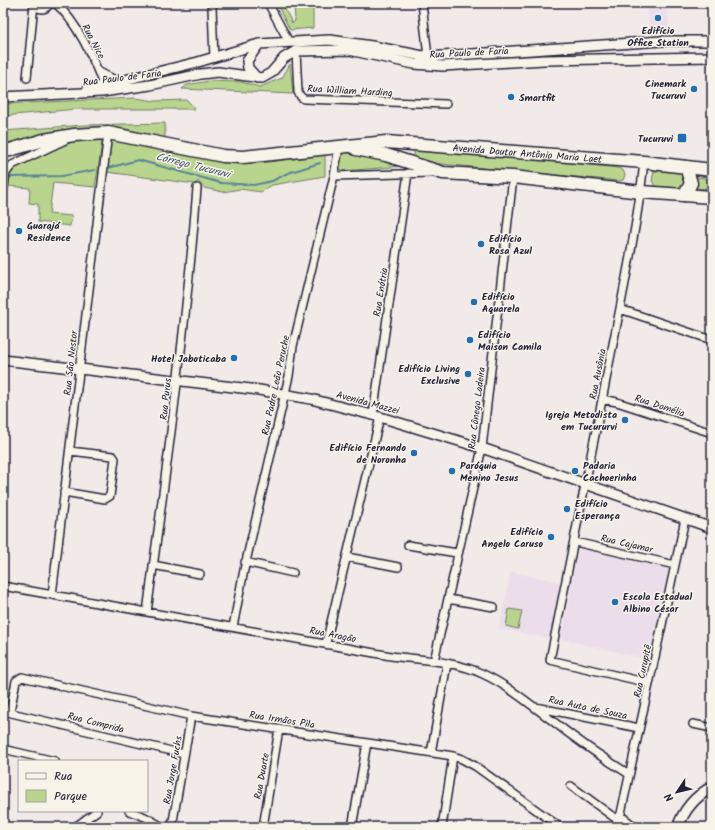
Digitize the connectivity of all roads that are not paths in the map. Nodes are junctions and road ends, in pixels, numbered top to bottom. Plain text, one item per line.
1 (34, 3) edge
2 (50, 3) edge
3 (55, 3) edge
4 (125, 3) edge
5 (135, 3) edge
6 (210, 3) edge
7 (268, 3) edge
8 (422, 3) edge
9 (712, 41) edge
10 (289, 42) junction
11 (259, 44) junction
12 (601, 47) junction
13 (296, 50) junction
14 (428, 57) junction
15 (712, 57) edge
16 (214, 58) junction
17 (601, 59) junction
18 (99, 72) junction
19 (27, 78) dead end
20 (257, 78) junction
21 (117, 82) junction
22 (103, 85) junction
23 (73, 94) junction
24 (3, 97) edge
25 (446, 104) dead end
26 (108, 133) junction
27 (74, 135) junction
28 (422, 144) junction
29 (341, 147) junction
30 (3, 152) edge
31 (644, 162) junction
32 (686, 167) junction
33 (411, 168) junction
34 (712, 170) edge
35 (334, 176) junction
36 (513, 177) junction
37 (197, 188) dead end
38 (3, 192) edge
39 (641, 192) junction
40 (685, 195) junction
41 (712, 197) edge
42 (620, 309) junction
43 (712, 340) edge
44 (3, 360) edge
45 (80, 369) junction
46 (177, 380) junction
47 (284, 393) junction
48 (602, 399) junction
49 (377, 416) junction
50 (712, 433) edge
51 (482, 448) junction
52 (70, 451) junction
53 (585, 484) junction
54 (64, 492) junction
55 (685, 519) junction
56 (712, 528) edge
57 (575, 542) junction
58 (408, 545) dead end
59 (458, 553) junction
60 (347, 557) junction
61 (246, 562) junction
62 (153, 565) junction
63 (675, 565) junction
64 (398, 567) dead end
65 (293, 573) dead end
66 (200, 574) dead end
67 (3, 586) edge
68 (52, 595) junction
69 (448, 599) junction
70 (494, 607) dead end
71 (147, 612) junction
72 (232, 627) junction
73 (326, 643) junction
74 (434, 661) junction
75 (447, 664) junction
76 (649, 682) junction
77 (533, 706) junction
78 (6, 711) edge
79 (191, 716) junction
80 (693, 724) dead end
81 (639, 728) junction
82 (712, 728) edge
83 (279, 729) junction
84 (367, 743) junction
85 (3, 749) edge
86 (431, 753) junction
87 (184, 754) junction
88 (452, 756) junction
89 (51, 760) edge
90 (629, 774) junction
91 (571, 786) dead end
92 (712, 787) edge
93 (96, 812) edge
94 (132, 812) edge
95 (619, 821) edge
96 (75, 827) edge
97 (163, 827) edge
98 (172, 827) edge
99 (263, 827) edge
100 (352, 827) edge
101 (442, 827) edge
102 (560, 827) edge
103 (635, 827) edge
104 (678, 827) edge

1 - 2 street
1 - 19 street
3 - 18 street, Rua Nice
4 - 5 street
6 - 16 street
7 - 10 street
8 - 14 street
9 - 12 street, Rua Paulo de Faria
10 - 11 street, Rua Paulo de Faria
10 - 14 street, Rua Paulo de Faria
11 - 16 street, Rua Paulo de Faria
11 - 20 street
12 - 14 street, Rua Paulo de Faria
12 - 17 street
13 - 17 street, Rua Paulo de Faria
13 - 20 street
13 - 25 street, Rua William Harding
15 - 17 street, Rua Paulo de Faria
16 - 21 street, Rua Paulo de Faria
18 - 21 street, Rua Nice
18 - 22 street, Rua Nice
20 - 23 street, Rua Paulo de Faria
21 - 22 street, Rua Paulo de Faria
22 - 23 street, Rua Paulo de Faria
23 - 24 street
26 - 27 main road, Avenida Doutor Antônio Maria Laet
26 - 29 main road, Avenida Doutor Antônio Maria Laet
26 - 45 street, Rua São Nestor
27 - 30 main road, Avenida Doutor Antônio Maria Laet
27 - 38 street, Avenida Doutor Antônio Maria Laet
28 - 29 main road, Avenida Doutor Antônio Maria Laet
28 - 31 main road, Avenida Doutor Antônio Maria Laet
28 - 33 main road
29 - 33 main road, Avenida Doutor Antônio Maria Laet
29 - 35 street, Rua Padre Leão Peruche
31 - 32 main road, Avenida Doutor Antônio Maria Laet
31 - 39 street, Rua Ausônia
32 - 34 main road, Avenida Doutor Antônio Maria Laet
32 - 40 main road
33 - 35 street, Avenida Doutor Antônio Maria Laet
33 - 36 main road, Avenida Doutor Antônio Maria Laet
33 - 49 street, Rua Enótria
35 - 47 street, Rua Padre Leão Peruche
36 - 39 main road, Avenida Doutor Antônio Maria Laet
36 - 51 street, Rua Cônego Ladeira
37 - 46 street, Rua Purus
39 - 40 main road, Avenida Doutor Antônio Maria Laet
39 - 42 street, Rua Ausônia
40 - 41 main road, Avenida Doutor Antônio Maria Laet
42 - 43 street
42 - 48 street, Rua Ausônia
44 - 45 street, Avenida Mazzei
45 - 46 street, Avenida Mazzei
45 - 52 street, Rua São Nestor
46 - 47 street, Avenida Mazzei
46 - 62 street, Rua Purus
47 - 49 street, Avenida Mazzei
47 - 61 street, Rua Padre Leão Peruche
48 - 50 street, Rua Domélia
48 - 53 street, Rua Ausônia
49 - 51 street, Avenida Mazzei
49 - 60 street, Rua Enótria
51 - 53 street, Avenida Mazzei
51 - 59 street, Rua Cônego Ladeira
52 - 54 street, Rua São Nestor
52 - 54 street
53 - 55 street, Avenida Mazzei
53 - 57 street, Rua Ausônia
54 - 68 street, Rua São Nestor
55 - 56 street, Avenida Mazzei
55 - 63 street, Rua Curupitê
57 - 63 street, Rua Cajamar
57 - 76 street, Rua Ausônia
58 - 59 street
59 - 69 street, Rua Cônego Ladeira
60 - 64 street
60 - 73 street, Rua Enótria
61 - 65 street
61 - 72 street, Rua Padre Leão Peruche
62 - 66 street
62 - 71 street, Rua Purus
63 - 76 street, Rua Curupitê
67 - 68 street, Rua Aragão
68 - 71 street, Rua Aragão
69 - 70 street
69 - 74 street, Rua Cônego Ladeira
71 - 72 street, Rua Aragão
72 - 73 street, Rua Aragão
73 - 74 street, Rua Aragão
74 - 75 street, Rua Aragão
75 - 77 street, Rua Aragão
75 - 86 street
76 - 81 street, Rua Curupitê
77 - 81 street, Rua Auta de Souza
77 - 90 street, Rua Aragão
78 - 79 street, Rua Irmãos Pìla
78 - 87 street, Rua Comprida
79 - 83 street, Rua Irmãos Pìla
79 - 87 street, Rua Jorge Fuchs
80 - 82 street
81 - 90 street, Rua Curupitê
83 - 84 street, Rua Irmãos Pìla
83 - 99 street, Rua Duarte
84 - 86 street, Rua Irmãos Pìla
84 - 100 street
85 - 89 street
86 - 88 street, Rua Irmãos Pìla
87 - 98 street, Rua Jorge Fuchs
88 - 101 street
88 - 102 street, Rua Irmãos Pìla
90 - 95 street, Rua Curupitê
91 - 95 street
92 - 104 main road
93 - 96 street
94 - 97 street
95 - 103 street

